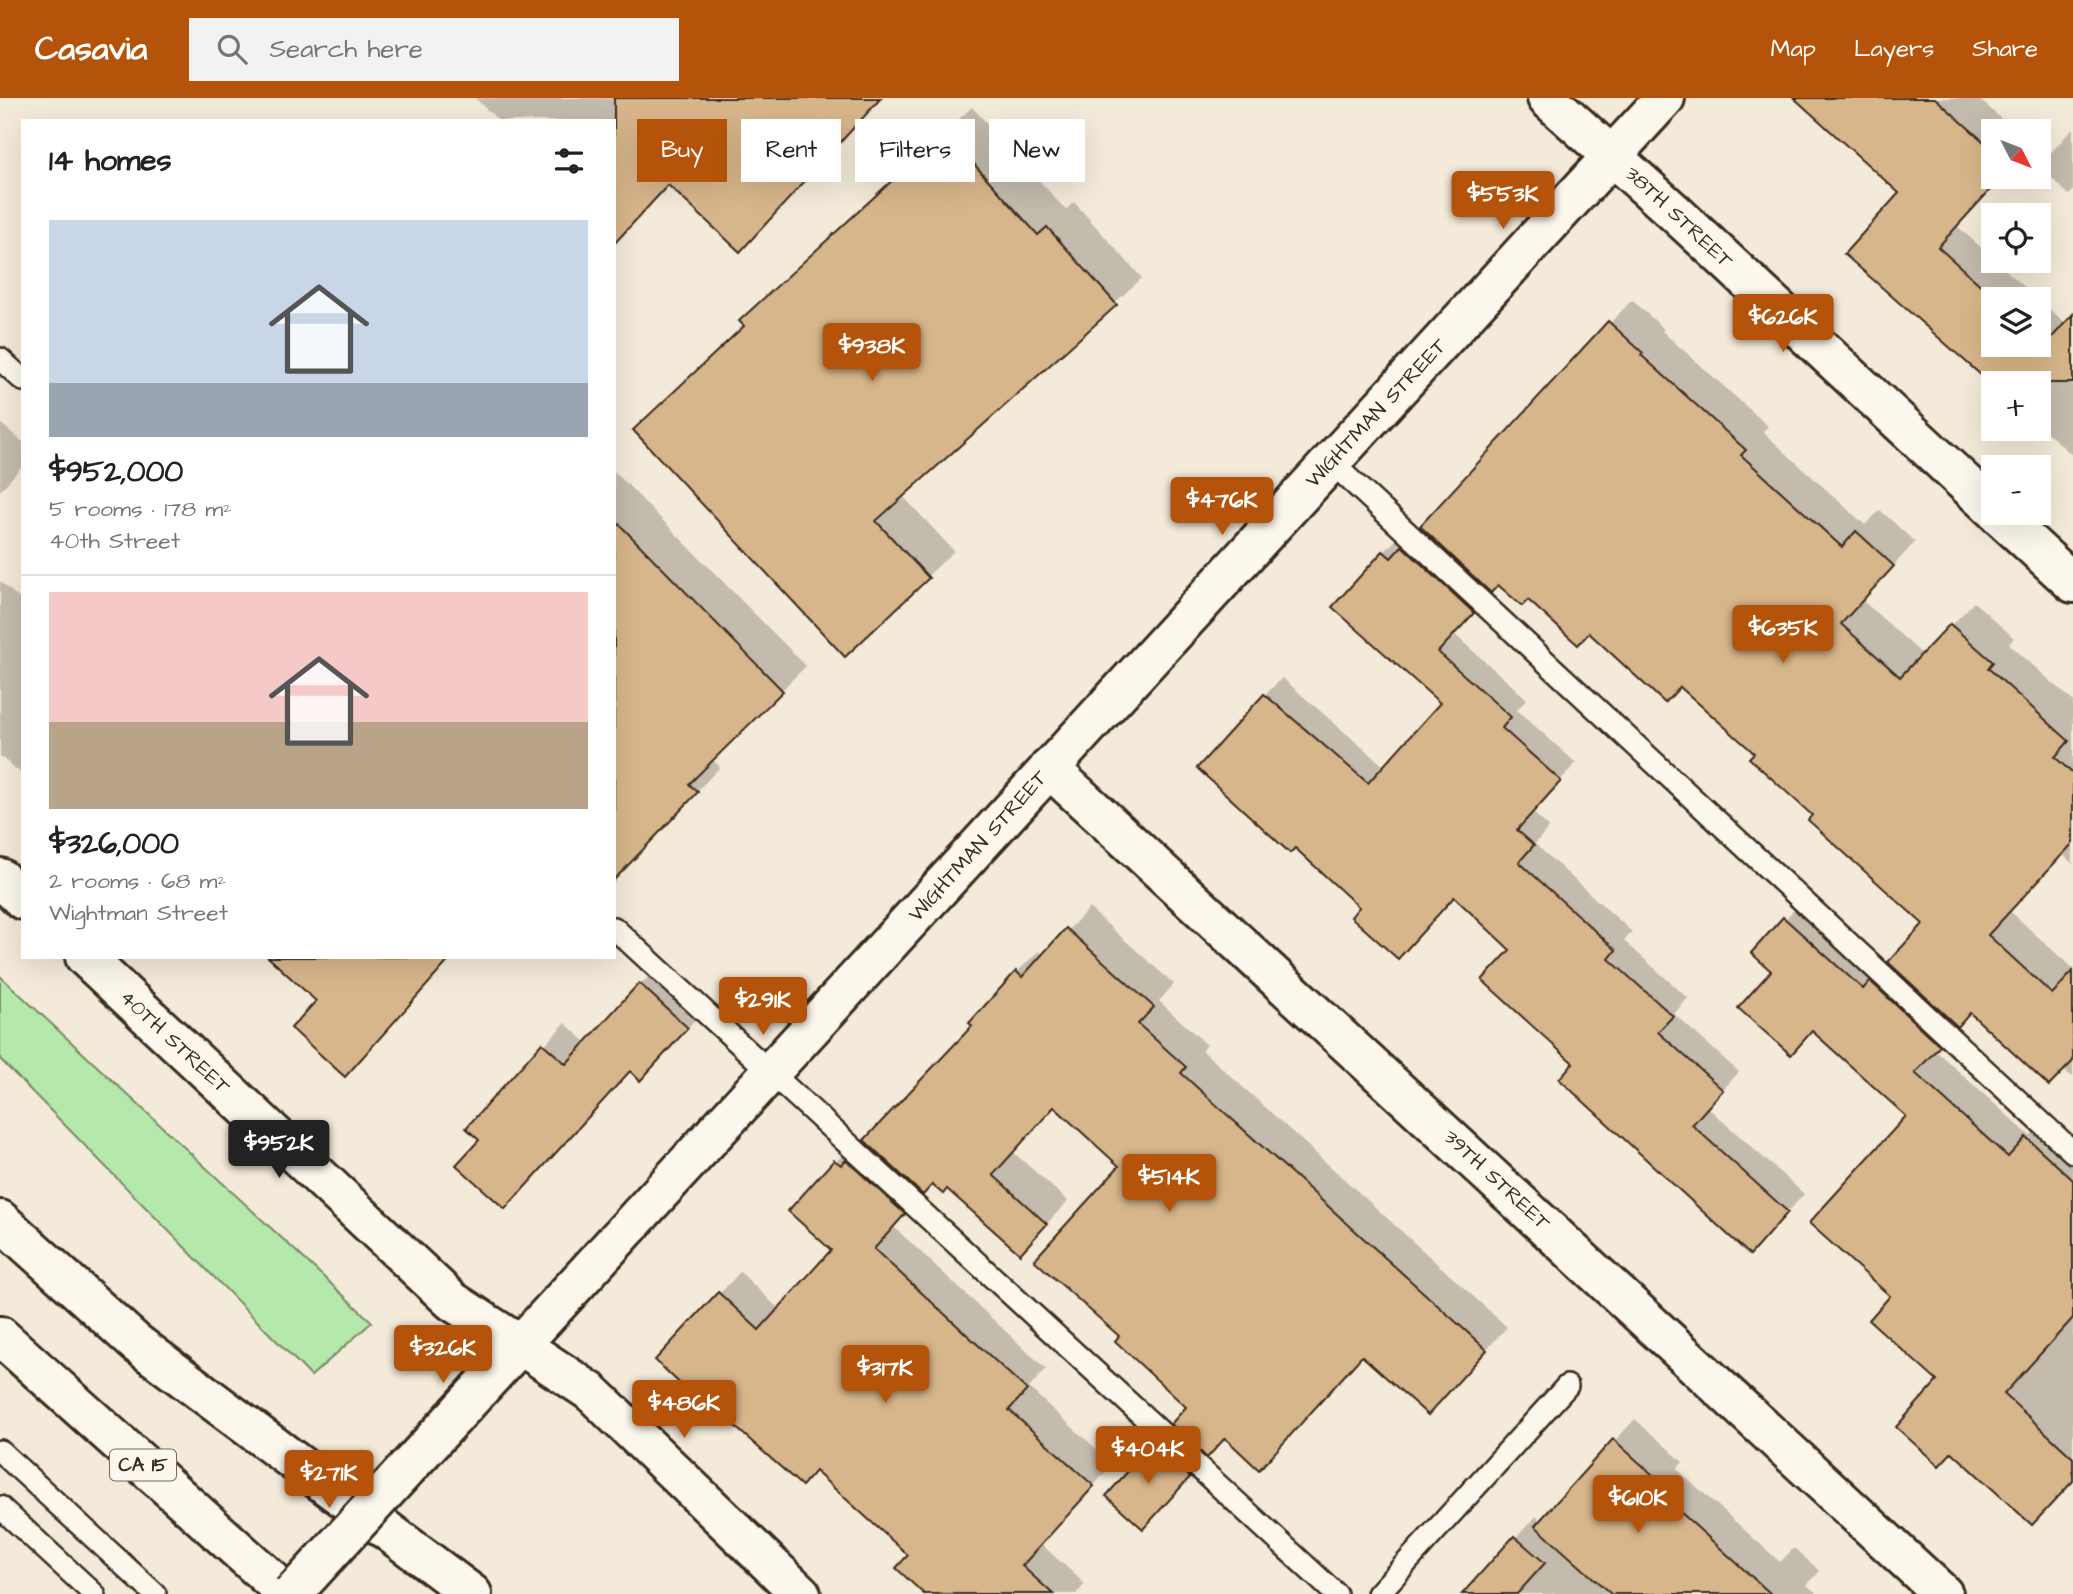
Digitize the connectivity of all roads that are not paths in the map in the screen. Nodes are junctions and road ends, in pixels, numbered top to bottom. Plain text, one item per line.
1 (1547, 98) edge
2 (1665, 98) edge
3 (1612, 156) junction
4 (0, 359) edge
5 (21, 378) edge
6 (1331, 462) junction
7 (1981, 498) edge
8 (2010, 525) edge
9 (2073, 583) edge
10 (1049, 768) junction
11 (0, 878) edge
12 (21, 898) edge
13 (616, 930) edge
14 (87, 959) edge
15 (771, 1073) junction
16 (2073, 1152) edge
17 (0, 1220) edge
18 (0, 1336) edge
19 (520, 1345) junction
20 (1567, 1387) dead end
21 (0, 1451) edge
22 (0, 1507) edge
23 (94, 1594) edge
24 (155, 1594) edge
25 (286, 1594) edge
26 (292, 1594) edge
27 (472, 1594) edge
28 (801, 1594) edge
29 (1336, 1594) edge
30 (1378, 1594) edge
31 (1943, 1594) edge

1 - 3 main road, 38TH STREET
2 - 3 main road, WIGHTMAN STREET
3 - 6 main road, WIGHTMAN STREET
3 - 7 main road, 38TH STREET
4 - 5 lane
6 - 10 main road, WIGHTMAN STREET
6 - 16 lane
8 - 9 main road, 38TH STREET
10 - 15 main road, WIGHTMAN STREET
10 - 31 main road, 39TH STREET
11 - 12 main road
13 - 15 lane
14 - 19 main road, 40TH STREET
15 - 19 main road, WIGHTMAN STREET
15 - 29 lane
17 - 27 main road
18 - 25 main road, CA 15
19 - 26 main road, WIGHTMAN STREET, bridge
19 - 28 main road, 40TH STREET
20 - 30 lane
21 - 24 lane
22 - 23 lane

